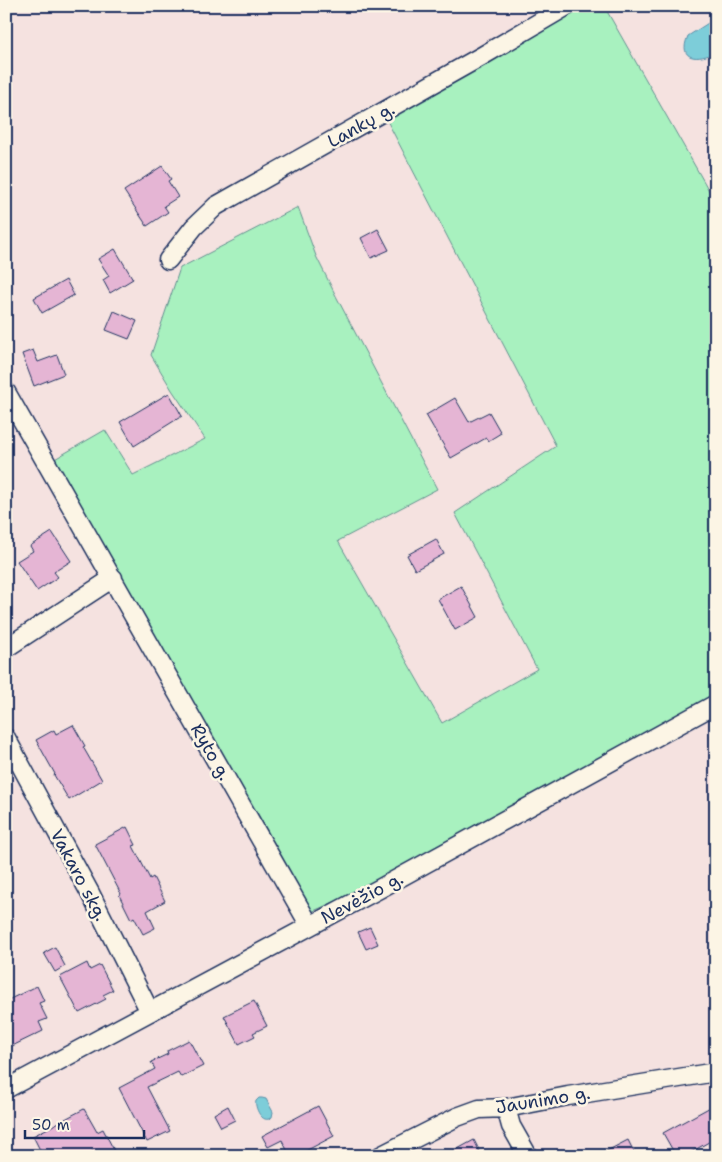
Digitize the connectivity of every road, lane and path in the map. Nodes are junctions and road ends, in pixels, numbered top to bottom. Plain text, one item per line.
1 (558, 8) edge
2 (168, 260) dead end
3 (6, 392) edge
4 (112, 578) junction
5 (6, 648) edge
6 (716, 704) edge
7 (6, 738) edge
8 (310, 926) junction
9 (150, 1012) junction
10 (716, 1072) edge
11 (6, 1089) edge
12 (506, 1108) junction
13 (380, 1156) edge
14 (528, 1156) edge

1 - 2 street, Lankų g.
3 - 4 street, Ryto g.
4 - 5 street
4 - 8 street, Ryto g.
6 - 8 street, Nevėžio g.
7 - 9 street, Vakaro skg.
8 - 9 street, Nevėžio g.
9 - 11 street, Nevėžio g.
10 - 12 street, Jaunimo g.
12 - 13 street, Jaunimo g.
12 - 14 street

